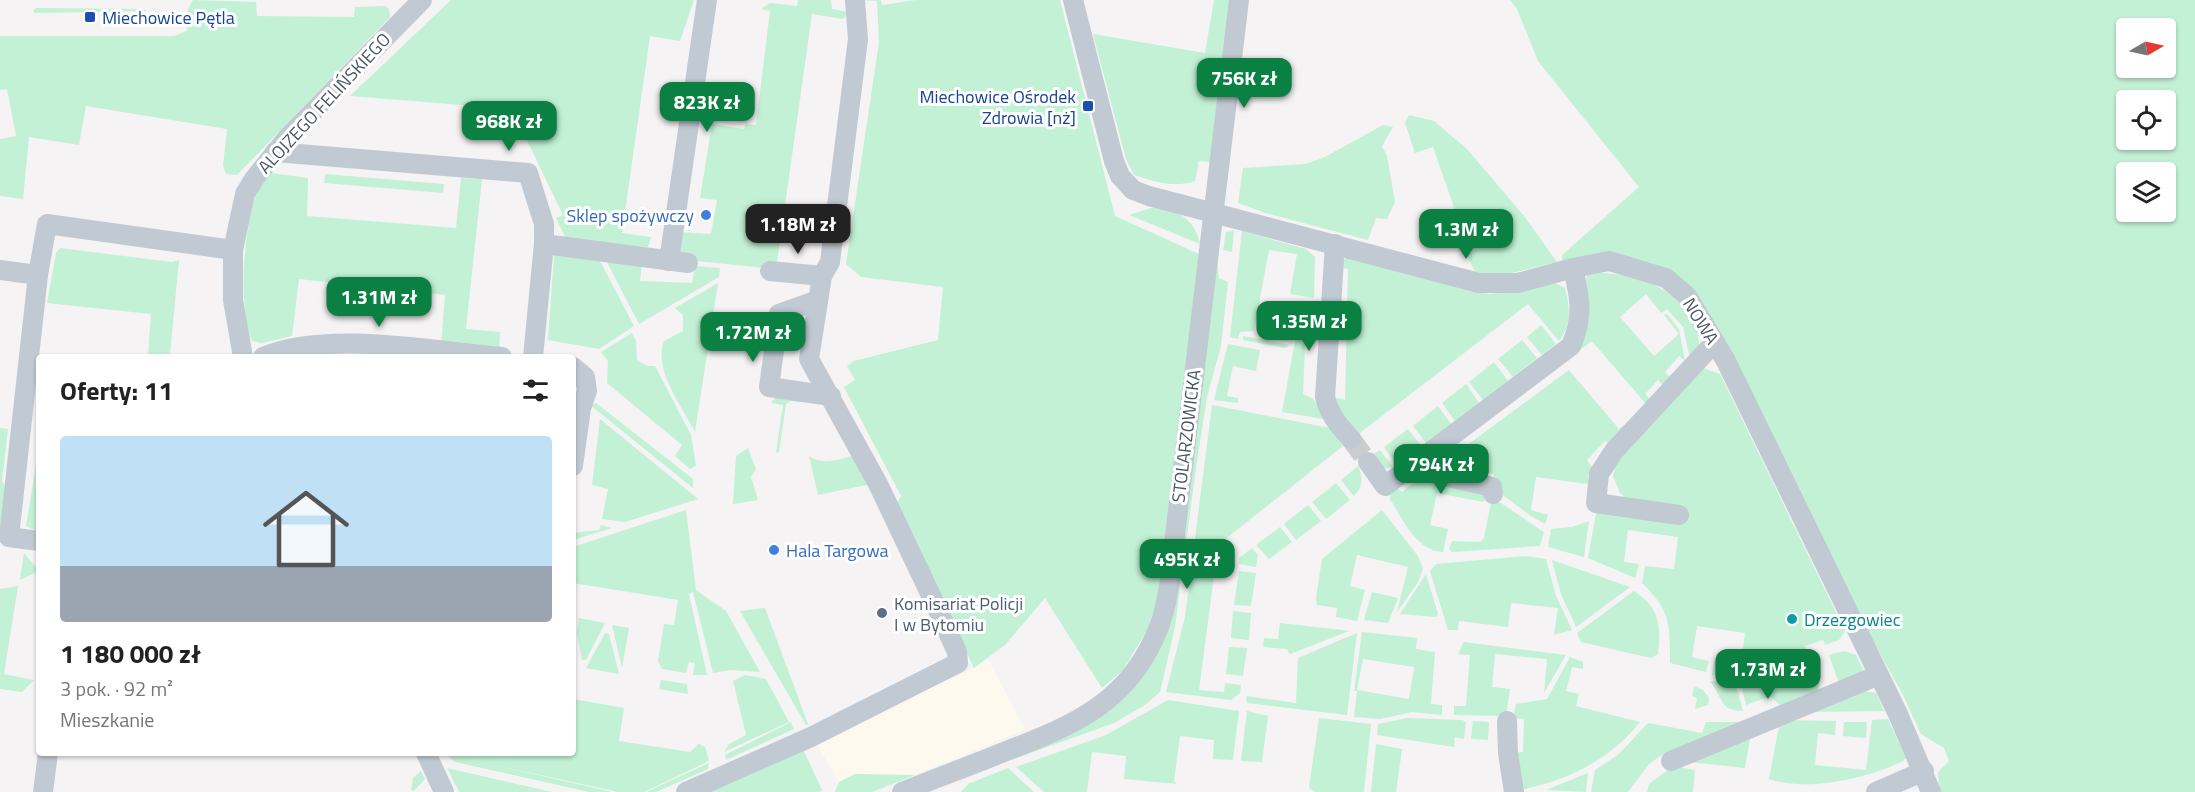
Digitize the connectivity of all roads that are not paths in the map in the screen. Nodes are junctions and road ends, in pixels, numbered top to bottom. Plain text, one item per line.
1 (422, 0) edge
2 (707, 0) edge
3 (855, 0) edge
4 (1073, 0) edge
5 (1239, 0) edge
6 (275, 152) junction
7 (1212, 212) junction
8 (544, 244) junction
9 (1335, 244) junction
10 (233, 250) junction
11 (1573, 268) junction
12 (0, 270) edge
13 (770, 271) dead end
14 (38, 275) junction
15 (822, 276) junction
16 (818, 300) junction
17 (1714, 342) junction
18 (242, 354) edge
19 (270, 354) edge
20 (467, 354) edge
21 (533, 354) edge
22 (576, 370) edge
23 (831, 396) junction
24 (1351, 439) tunnel mouth
25 (576, 444) edge
26 (1368, 462) tunnel mouth
27 (1409, 468) junction
28 (1493, 494) dead end
29 (1679, 515) dead end
30 (5, 536) edge
31 (36, 541) edge
32 (1879, 675) junction
33 (1508, 721) dead end
34 (48, 756) edge
35 (427, 756) edge
36 (1671, 761) dead end
37 (1924, 771) junction
38 (949, 784) edge
39 (43, 792) edge
40 (444, 792) edge
41 (686, 792) edge
42 (902, 792) edge
43 (1514, 792) edge
44 (1876, 792) edge
45 (1931, 792) edge

1 - 6 street, ALOJZEGO FELIŃSKIEGO
2 - 8 street
3 - 15 street
4 - 7 street
5 - 7 street, STOLARZOWICKA
6 - 8 street
6 - 10 street, ALOJZEGO FELIŃSKIEGO
7 - 9 street, NOWA
7 - 38 street, STOLARZOWICKA
8 - 21 street
9 - 11 street, NOWA
9 - 24 street
10 - 14 street
10 - 18 street, ALOJZEGO FELIŃSKIEGO
11 - 17 street, NOWA
11 - 27 street
12 - 14 street
13 - 15 street
14 - 30 street
15 - 16 street
16 - 23 street
16 - 23 street
17 - 29 street
17 - 32 street, NOWA
19 - 20 street
22 - 25 street
23 - 41 street
26 - 27 street
27 - 28 street
30 - 31 street
32 - 36 street
32 - 37 street, NOWA
33 - 43 street
34 - 39 street
35 - 40 street
37 - 44 street
37 - 45 street, NOWA
38 - 42 street, STOLARZOWICKA

